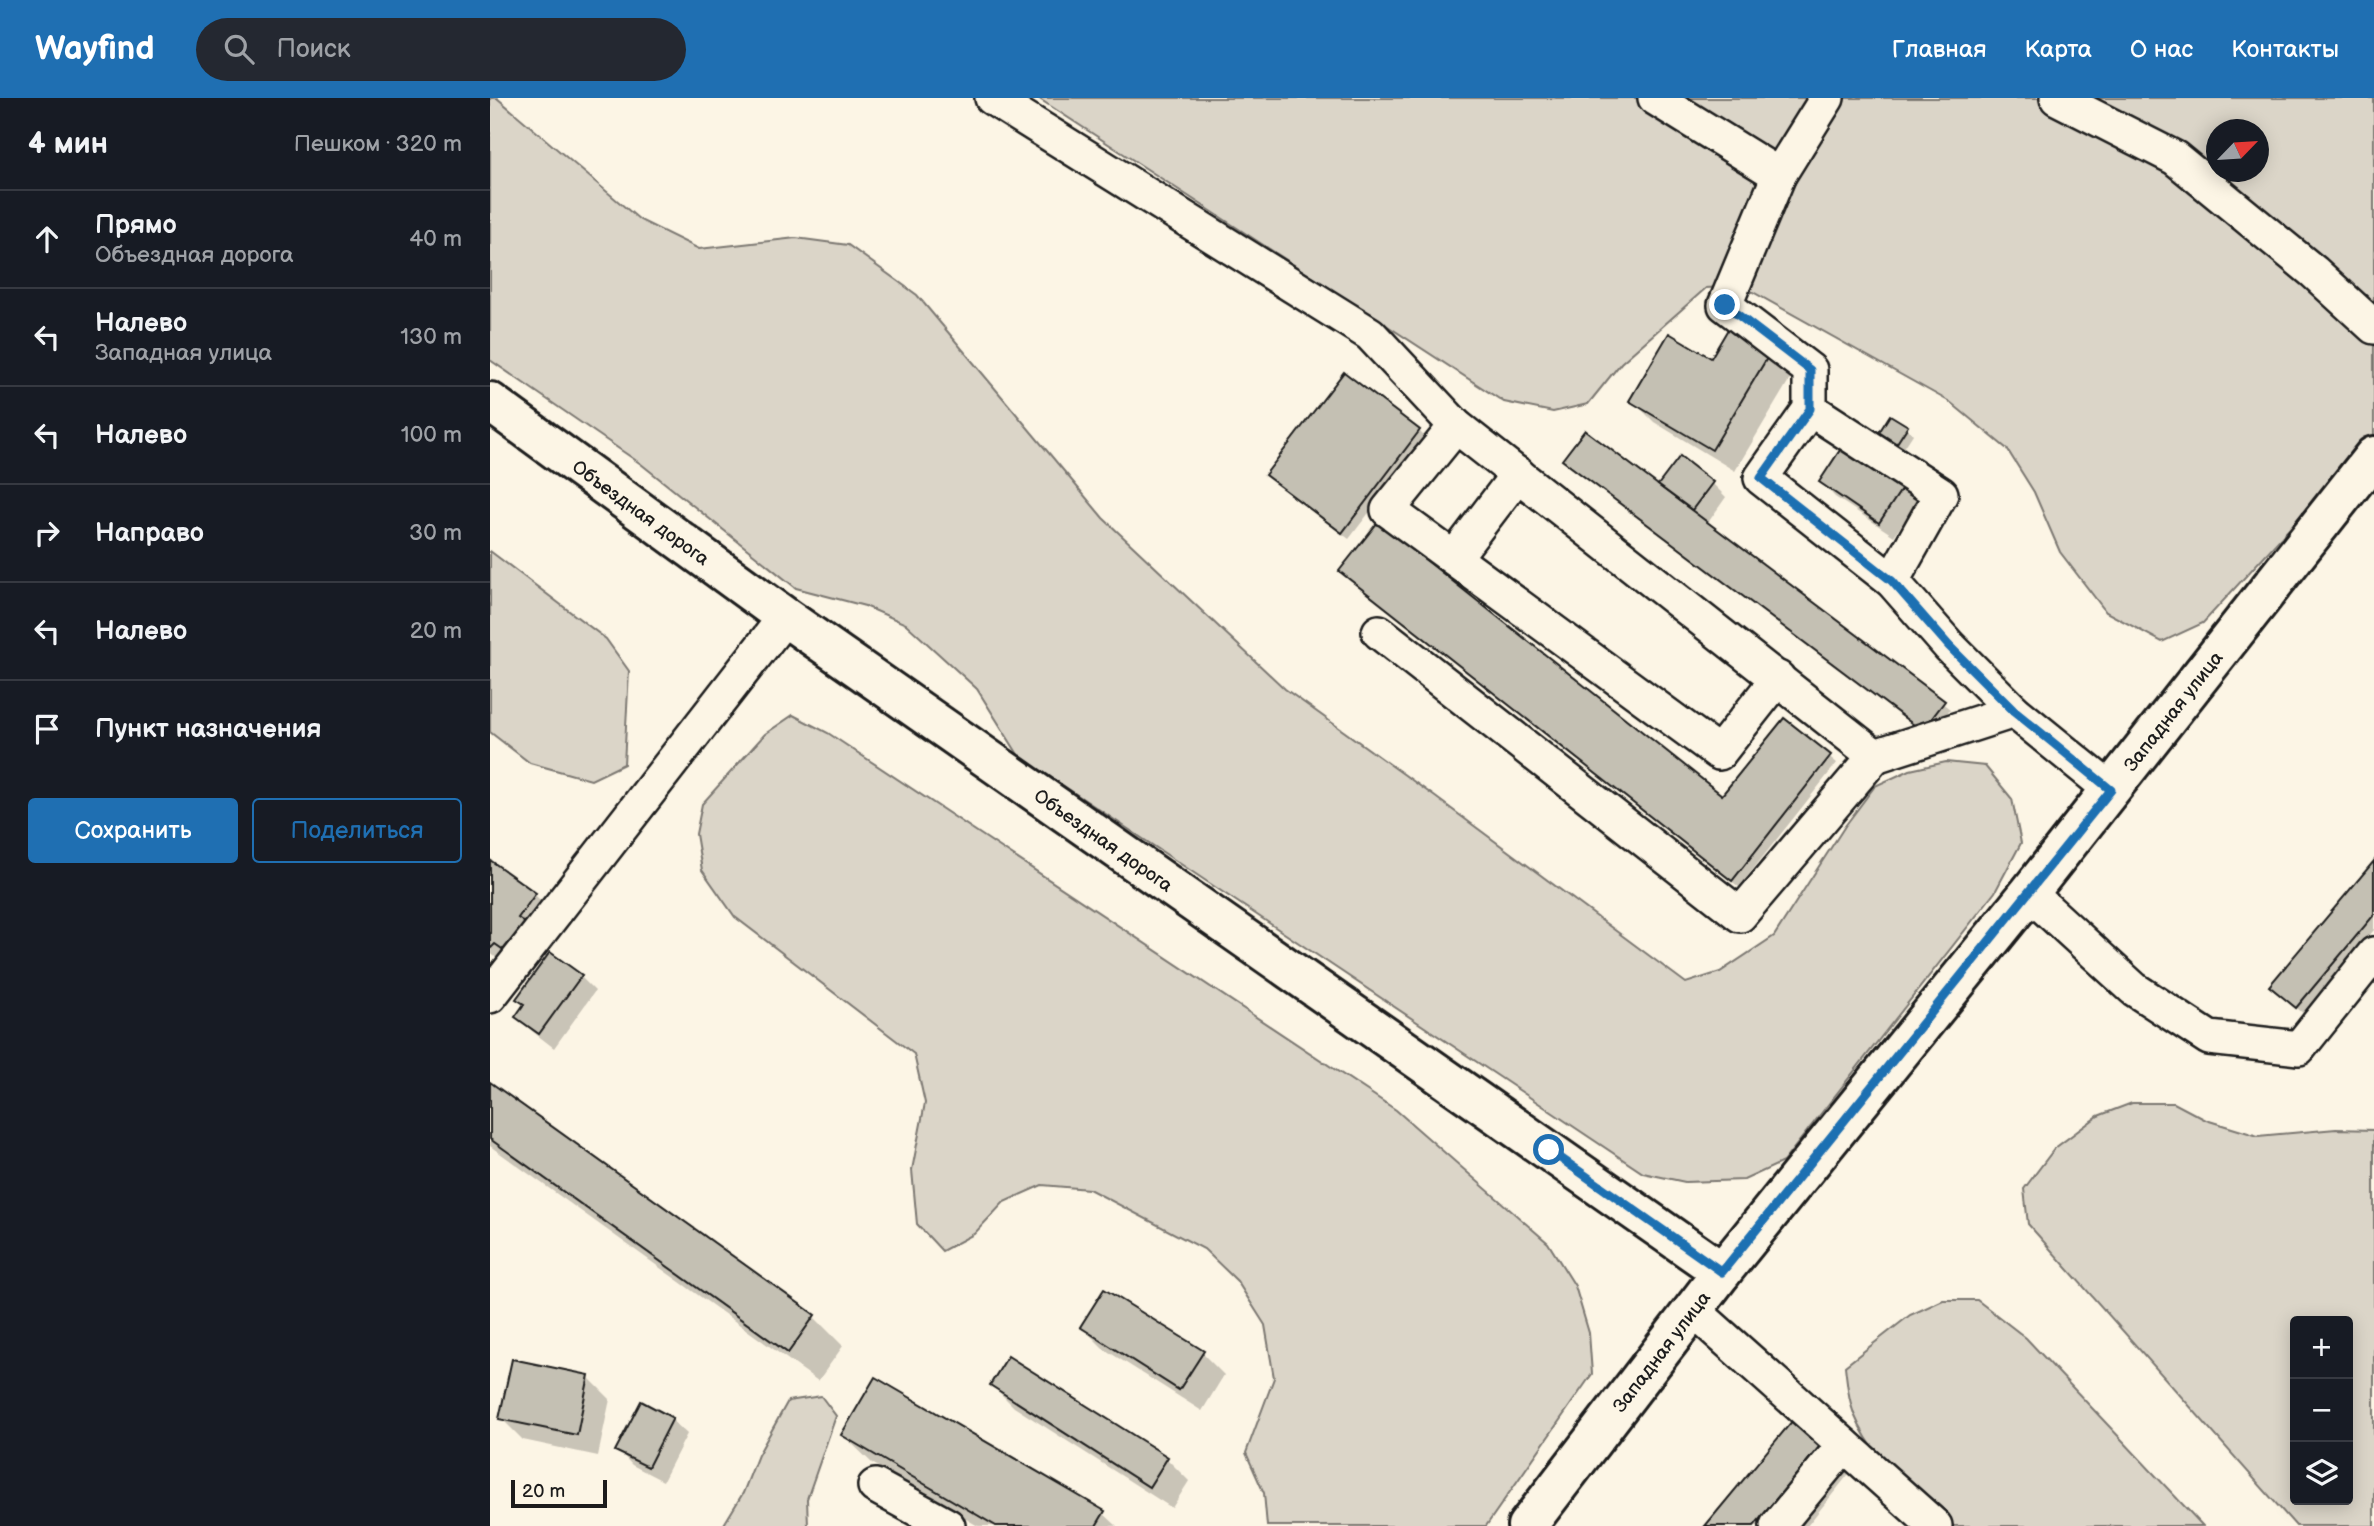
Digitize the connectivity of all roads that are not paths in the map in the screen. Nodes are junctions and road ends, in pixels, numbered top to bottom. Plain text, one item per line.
1 (992, 98) edge
2 (1655, 98) edge
3 (1827, 98) edge
4 (2057, 98) edge
5 (1779, 175) junction
6 (2374, 327) edge
7 (490, 402) edge
8 (1810, 409) junction
9 (1456, 426) junction
10 (2374, 456) edge
11 (1518, 474) junction
12 (1454, 558) junction
13 (1892, 581) junction
14 (785, 617) junction
15 (1379, 632) dead end
16 (1778, 678) junction
17 (2014, 711) junction
18 (1875, 756) junction
19 (2111, 790) junction
20 (2029, 894) junction
21 (2374, 954) edge
22 (490, 996) edge
23 (1722, 1272) junction
24 (1693, 1310) junction
25 (1844, 1445) junction
26 (875, 1486) dead end
27 (948, 1526) edge
28 (1527, 1526) edge
29 (1777, 1526) edge
30 (1935, 1526) edge

1 - 9 lane
2 - 5 lane
3 - 5 lane
4 - 6 lane
5 - 8 lane
7 - 14 main road, Объездная дорога
8 - 13 lane
8 - 13 lane
9 - 11 lane
9 - 12 lane
10 - 19 main road, Западная улица
11 - 12 lane
11 - 16 lane
12 - 16 lane
13 - 17 lane
14 - 22 lane
14 - 23 main road, Объездная дорога
15 - 18 lane
16 - 18 lane
17 - 18 lane
17 - 19 lane
19 - 20 main road, Западная улица
20 - 21 lane
20 - 23 main road, Западная улица
23 - 24 main road, Западная улица
24 - 25 lane
24 - 28 main road, Западная улица
25 - 29 lane
25 - 30 lane
26 - 27 lane

